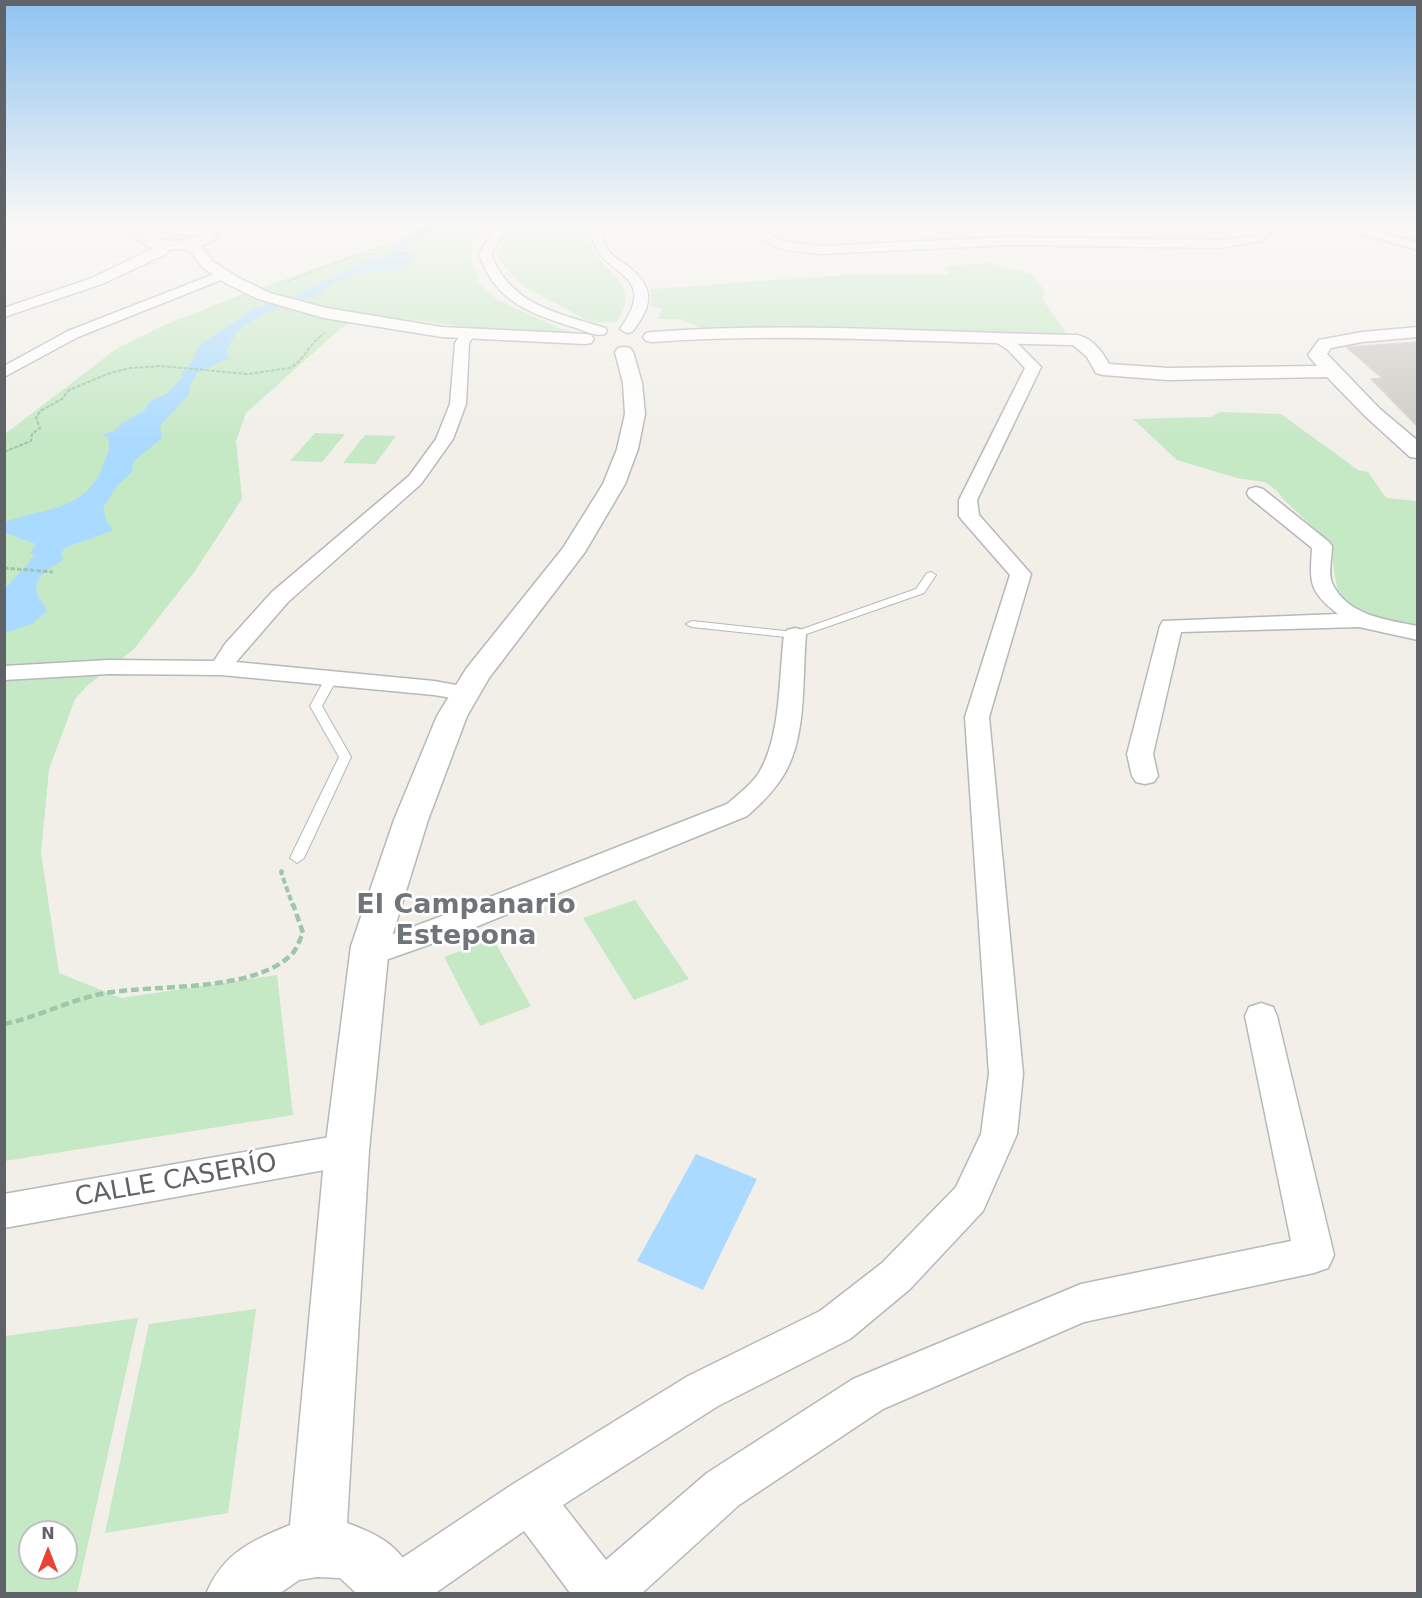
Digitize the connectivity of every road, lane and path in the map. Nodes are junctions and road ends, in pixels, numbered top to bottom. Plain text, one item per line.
1 (52, 297) edge
2 (168, 297) edge
3 (268, 297) edge
4 (515, 297) edge
5 (642, 297) edge
6 (4, 313) edge
7 (351, 319) junction
8 (1418, 332) edge
9 (468, 334) junction
10 (998, 339) junction
11 (613, 341) junction
12 (1330, 371) junction
13 (4, 373) edge
14 (4, 452) edge
15 (1418, 452) edge
16 (1256, 493) dead end
17 (4, 568) edge
18 (53, 572) dead end
19 (931, 575) dead end
20 (1359, 620) junction
21 (692, 624) dead end
22 (1418, 633) edge
23 (795, 635) junction
24 (220, 668) junction
25 (13, 672) edge
26 (332, 677) junction
27 (464, 693) junction
28 (1145, 776) dead end
29 (297, 858) joint
30 (369, 955) junction
31 (1261, 1016) dead end
32 (4, 1024) edge
33 (347, 1150) junction
34 (4, 1211) edge
35 (529, 1500) junction
36 (317, 1546) junction
37 (236, 1593) edge
38 (392, 1593) edge
39 (603, 1593) edge

1 - 6 street
2 - 13 street
3 - 7 street
4 - 11 street
5 - 11 street
7 - 9 street
7 - 14 path
8 - 12 street
9 - 11 street
9 - 24 street
10 - 11 street
10 - 12 street
10 - 35 street
11 - 27 street
12 - 15 street
16 - 20 street
17 - 18 path
19 - 23 lane
20 - 22 street
20 - 28 street
21 - 23 lane
23 - 30 street
24 - 25 street
24 - 26 street
26 - 27 street
26 - 29 lane
27 - 30 street
29 - 32 path
30 - 33 street
31 - 39 street
33 - 34 street, CALLE CASERÍO
33 - 36 street
35 - 38 street
35 - 39 street
36 - 37 street
36 - 38 street

